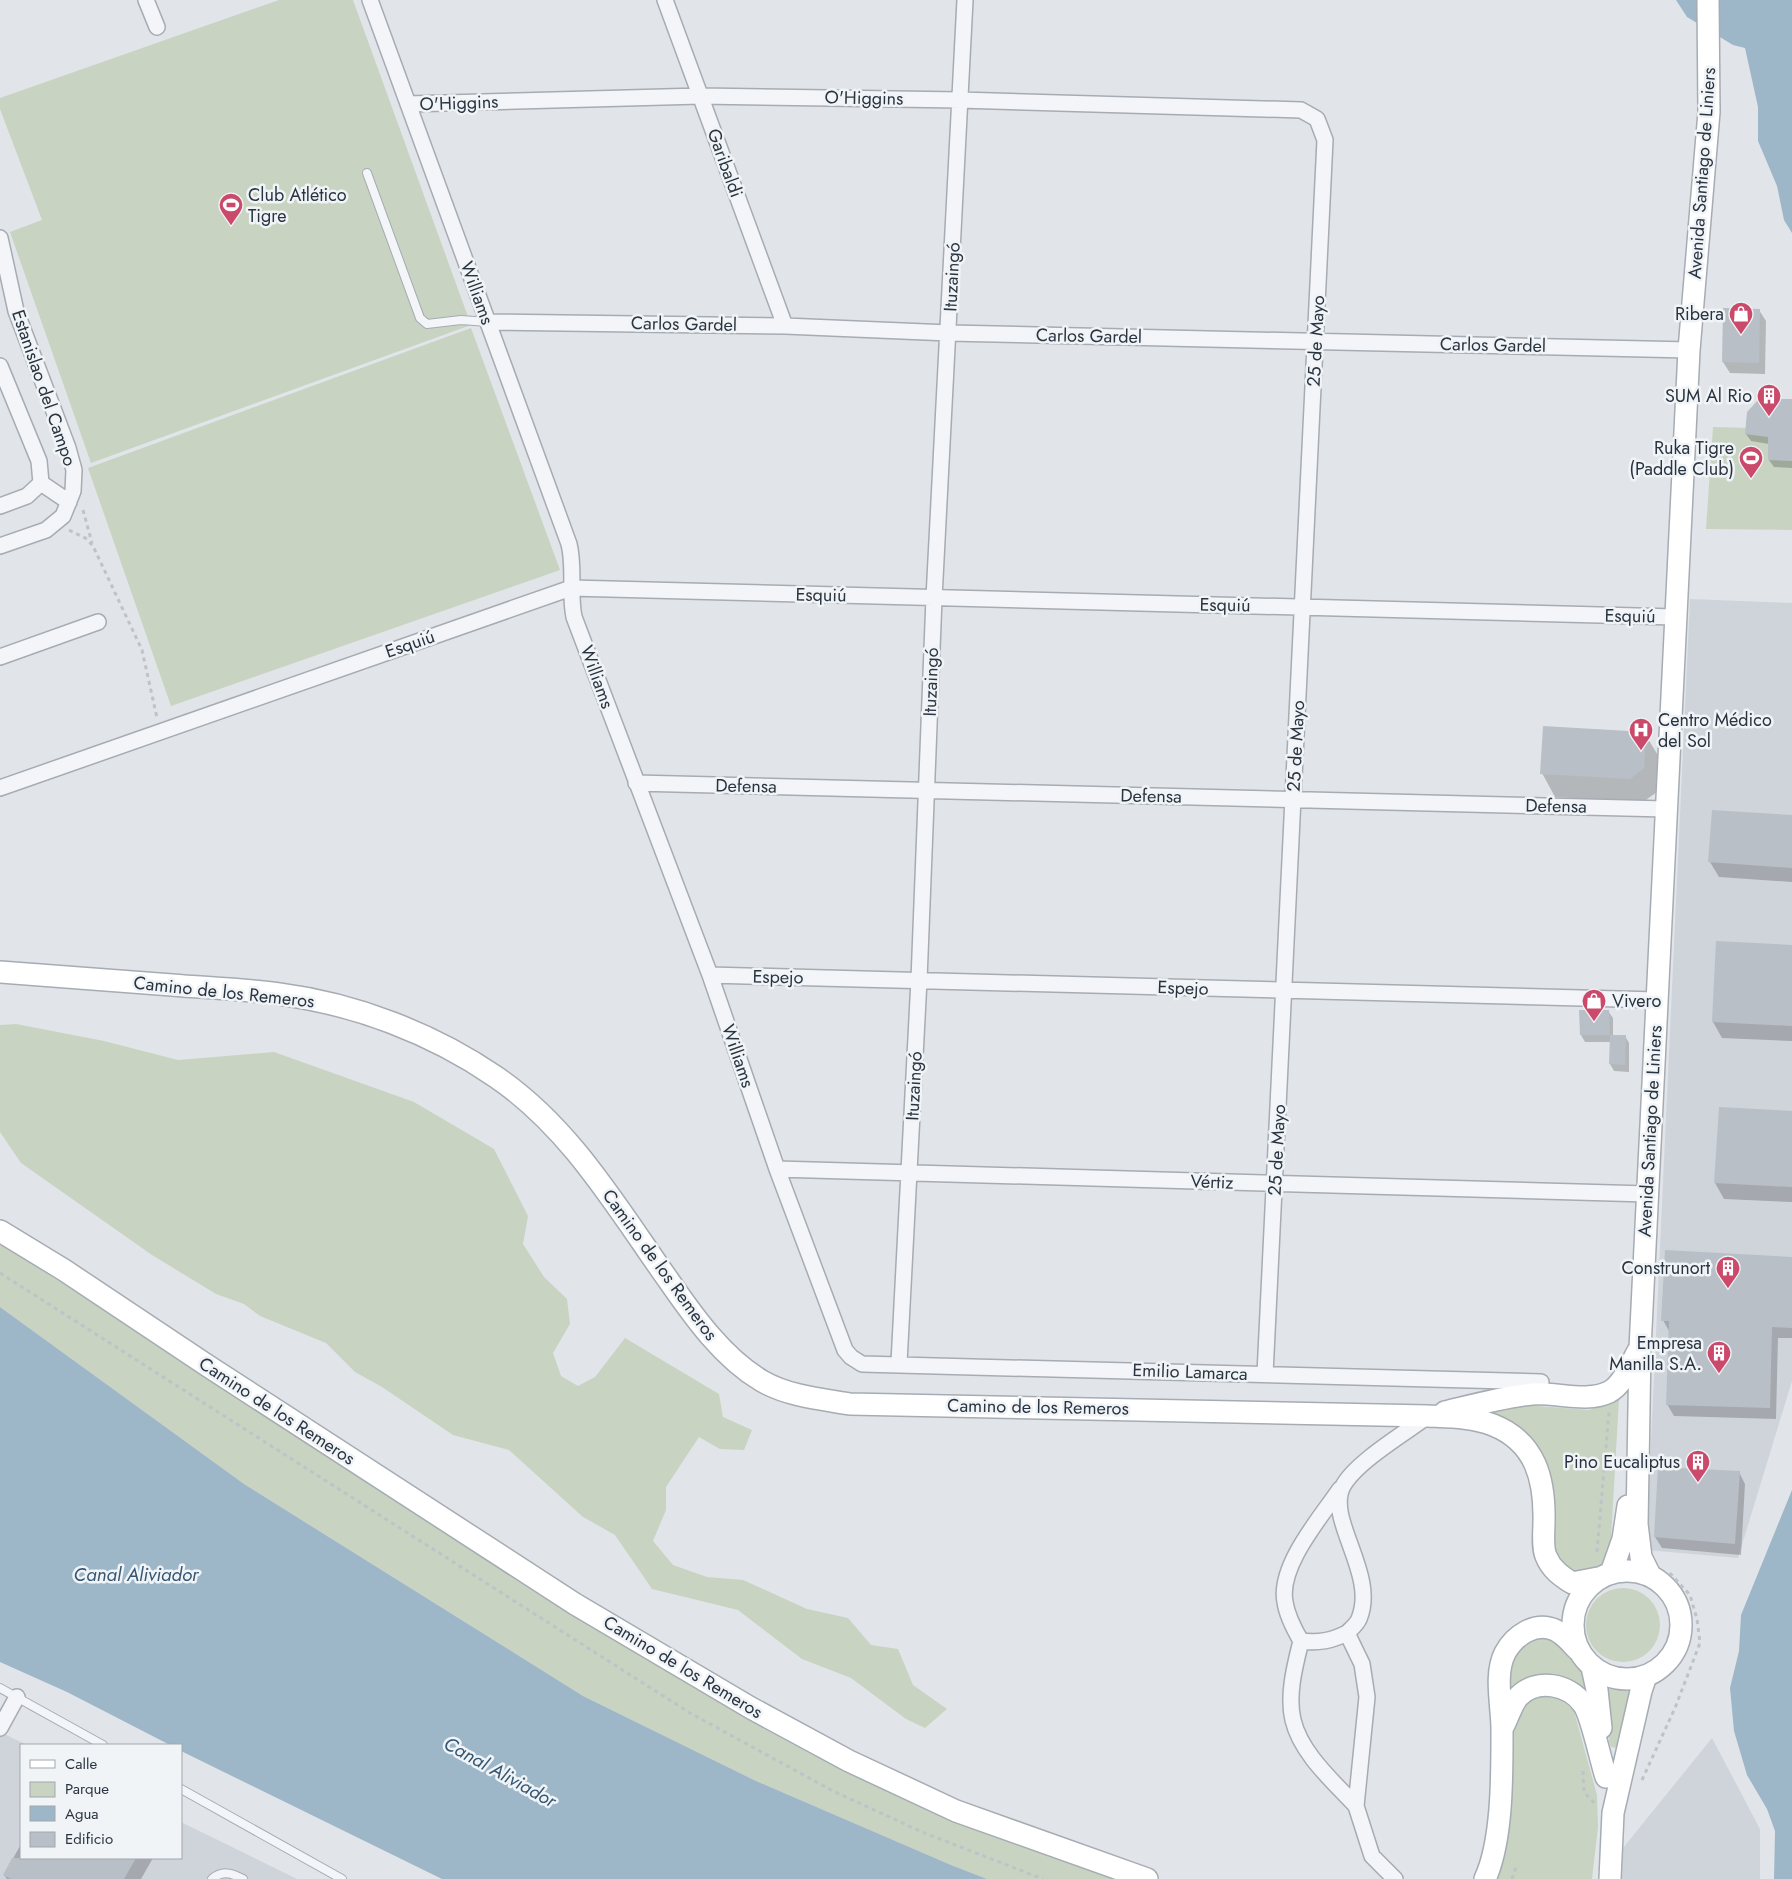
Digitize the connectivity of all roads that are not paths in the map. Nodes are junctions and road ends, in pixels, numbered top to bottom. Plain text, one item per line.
1 (146, 0) edge
2 (370, 0) edge
3 (665, 0) edge
4 (965, 0) edge
5 (1708, 0) edge
6 (157, 27) dead end
7 (700, 96) junction
8 (960, 100) junction
9 (408, 104) junction
10 (1317, 119) joint
11 (367, 172) dead end
12 (0, 238) edge
13 (488, 322) junction
14 (785, 326) junction
15 (949, 333) junction
16 (1316, 340) junction
17 (1689, 350) junction
18 (0, 366) edge
19 (41, 483) junction
20 (71, 497) junction
21 (0, 506) edge
22 (0, 546) edge
23 (571, 588) junction
24 (934, 598) junction
25 (1303, 607) junction
26 (1675, 617) junction
27 (98, 622) dead end
28 (0, 657) edge
29 (636, 783) junction
30 (0, 788) edge
31 (927, 790) junction
32 (1294, 800) junction
33 (1666, 809) junction
34 (0, 972) edge
35 (710, 975) junction
36 (919, 980) junction
37 (1285, 990) junction
38 (1656, 1000) junction
39 (777, 1169) junction
40 (909, 1173) junction
41 (1275, 1184) junction
42 (1647, 1194) junction
43 (0, 1231) edge
44 (1640, 1349) junction
45 (845, 1350) joint
46 (899, 1363) junction
47 (1265, 1374) junction
48 (1541, 1382) dead end
49 (1428, 1416) junction
50 (1637, 1454) junction
51 (1344, 1485) junction
52 (1602, 1570) junction
53 (1658, 1571) junction
54 (1347, 1634) junction
55 (1301, 1641) junction
56 (1578, 1650) junction
57 (1592, 1667) junction
58 (1646, 1676) junction
59 (0, 1688) edge
60 (17, 1697) junction
61 (0, 1728) edge
62 (1502, 1729) junction
63 (101, 1744) edge
64 (1606, 1777) junction
65 (182, 1790) edge
66 (1356, 1806) junction
67 (1613, 1812) junction
68 (212, 1879) edge
69 (243, 1879) edge
70 (342, 1879) edge
71 (1146, 1879) edge
72 (1395, 1879) edge
73 (1485, 1879) edge
74 (1610, 1879) edge

1 - 6 street
2 - 9 street, Williams
3 - 7 street, Garibaldi
4 - 8 street, Ituzaingó
5 - 17 main road, Avenida Santiago de Liniers
7 - 8 street, O'Higgins
7 - 9 street, O'Higgins
7 - 14 street, Garibaldi
8 - 10 street, O'Higgins
8 - 15 street, Ituzaingó
9 - 13 street, Williams
10 - 16 street, 25 de Mayo
11 - 13 lane
12 - 20 street, Estanislao del Campo
13 - 14 street, Carlos Gardel
13 - 23 street, Williams
14 - 15 street, Carlos Gardel
15 - 16 street, Carlos Gardel
15 - 24 street, Ituzaingó
16 - 17 street, Carlos Gardel
16 - 25 street, 25 de Mayo
17 - 26 main road, Avenida Santiago de Liniers
18 - 19 street, Estanislao del Campo
19 - 20 street, Estanislao del Campo
19 - 21 street
20 - 22 street
23 - 24 street, Esquiú
23 - 29 street, Williams
23 - 30 street, Esquiú
24 - 25 street, Esquiú
24 - 31 street, Ituzaingó
25 - 26 street, Esquiú
25 - 32 street, 25 de Mayo
26 - 33 main road, Avenida Santiago de Liniers
27 - 28 street
29 - 31 street, Defensa
29 - 35 street, Williams
31 - 32 street, Defensa
31 - 36 street, Ituzaingó
32 - 33 street, Defensa
32 - 37 street, 25 de Mayo
33 - 38 main road, Avenida Santiago de Liniers
34 - 49 main road, Camino de los Remeros
35 - 36 street, Espejo
35 - 39 street, Williams
36 - 37 street, Espejo
36 - 40 street, Ituzaingó
37 - 38 street, Espejo
37 - 41 street, 25 de Mayo
38 - 42 main road, Avenida Santiago de Liniers
39 - 40 street, Vértiz
39 - 45 street, Williams
40 - 41 street, Vértiz
40 - 46 street, Ituzaingó
41 - 42 street, Vértiz
41 - 47 street, 25 de Mayo
42 - 44 main road, Avenida Santiago de Liniers
43 - 71 main road, Camino de los Remeros
44 - 49 main road, Camino de los Remeros
44 - 50 main road, Avenida Santiago de Liniers
45 - 46 street, Emilio Lamarca
46 - 47 street, Emilio Lamarca
47 - 48 street, Emilio Lamarca
49 - 51 street
49 - 52 main road, Camino de los Remeros
50 - 52 main road, Avenida Santiago de Liniers
50 - 53 main road, Avenida Santiago de Liniers
51 - 54 street
51 - 55 street
52 - 53 main road
52 - 56 main road
53 - 58 main road
54 - 55 street
54 - 66 street
55 - 66 street
56 - 57 main road
56 - 62 main road
57 - 58 main road
57 - 64 main road
58 - 67 main road
59 - 60 lane
60 - 61 street
60 - 63 lane
62 - 64 main road
62 - 73 main road
64 - 67 main road
65 - 70 lane
66 - 72 street
67 - 74 main road
68 - 69 lane

